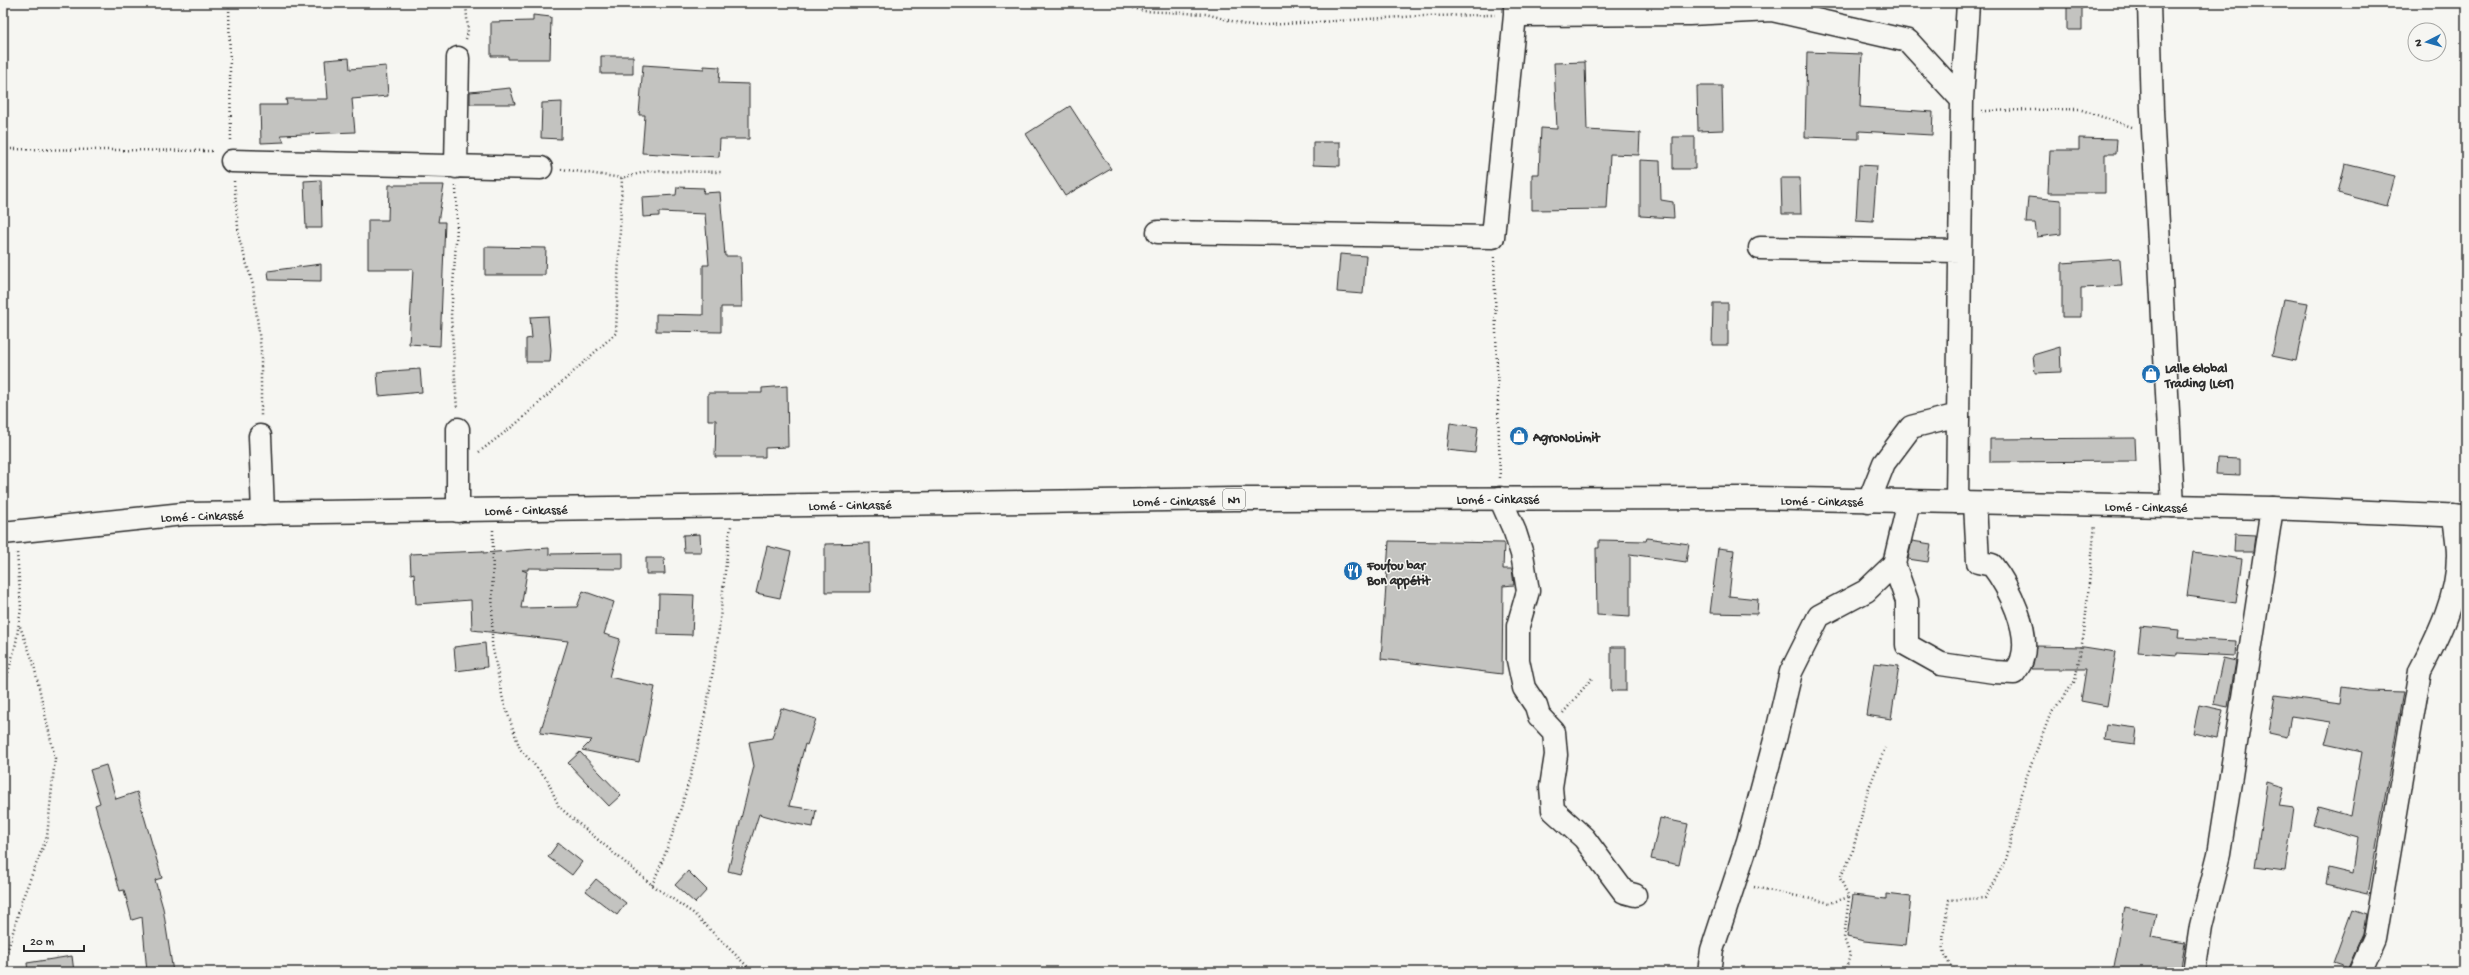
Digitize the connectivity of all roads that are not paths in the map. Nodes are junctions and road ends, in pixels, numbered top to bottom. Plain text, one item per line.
1 (1968, 3) edge
2 (2149, 3) edge
3 (1772, 7) edge
4 (1515, 9) edge
5 (458, 58) road end
6 (1962, 106) junction
7 (231, 156) road end
8 (456, 167) junction
9 (541, 168) road end
10 (1158, 232) dead end
11 (1760, 248) dead end
12 (1960, 251) junction
13 (1958, 415) junction
14 (458, 429) road end
15 (260, 436) road end
16 (1500, 498) junction
17 (1869, 501) junction
18 (1909, 501) junction
19 (1966, 502) junction
20 (2173, 506) junction
21 (2272, 508) junction
22 (458, 510) junction
23 (262, 513) junction
24 (2460, 515) edge
25 (9, 533) edge
26 (1894, 564) junction
27 (1635, 895) dead end
28 (1709, 972) edge
29 (2194, 972) edge
30 (2360, 972) edge

1 - 6 main road
2 - 20 main road
3 - 4 main road
3 - 6 main road
4 - 10 main road
5 - 8 main road
6 - 12 main road
7 - 8 main road
8 - 9 main road
11 - 12 main road
12 - 13 main road
13 - 17 main road
13 - 19 main road
14 - 22 main road
15 - 23 main road
16 - 17 main road, Lomé - Cinkassé / N1
16 - 22 main road, Lomé - Cinkassé / N1
16 - 27 main road
17 - 18 main road, Lomé - Cinkassé / N1
18 - 19 main road, Lomé - Cinkassé / N1
18 - 26 main road
19 - 20 main road, Lomé - Cinkassé / N1
19 - 26 main road
20 - 21 main road, Lomé - Cinkassé / N1
21 - 24 main road, Lomé - Cinkassé / N1
21 - 29 main road
22 - 23 main road, Lomé - Cinkassé / N1
23 - 25 main road, Lomé - Cinkassé / N1
24 - 30 main road
26 - 28 main road

